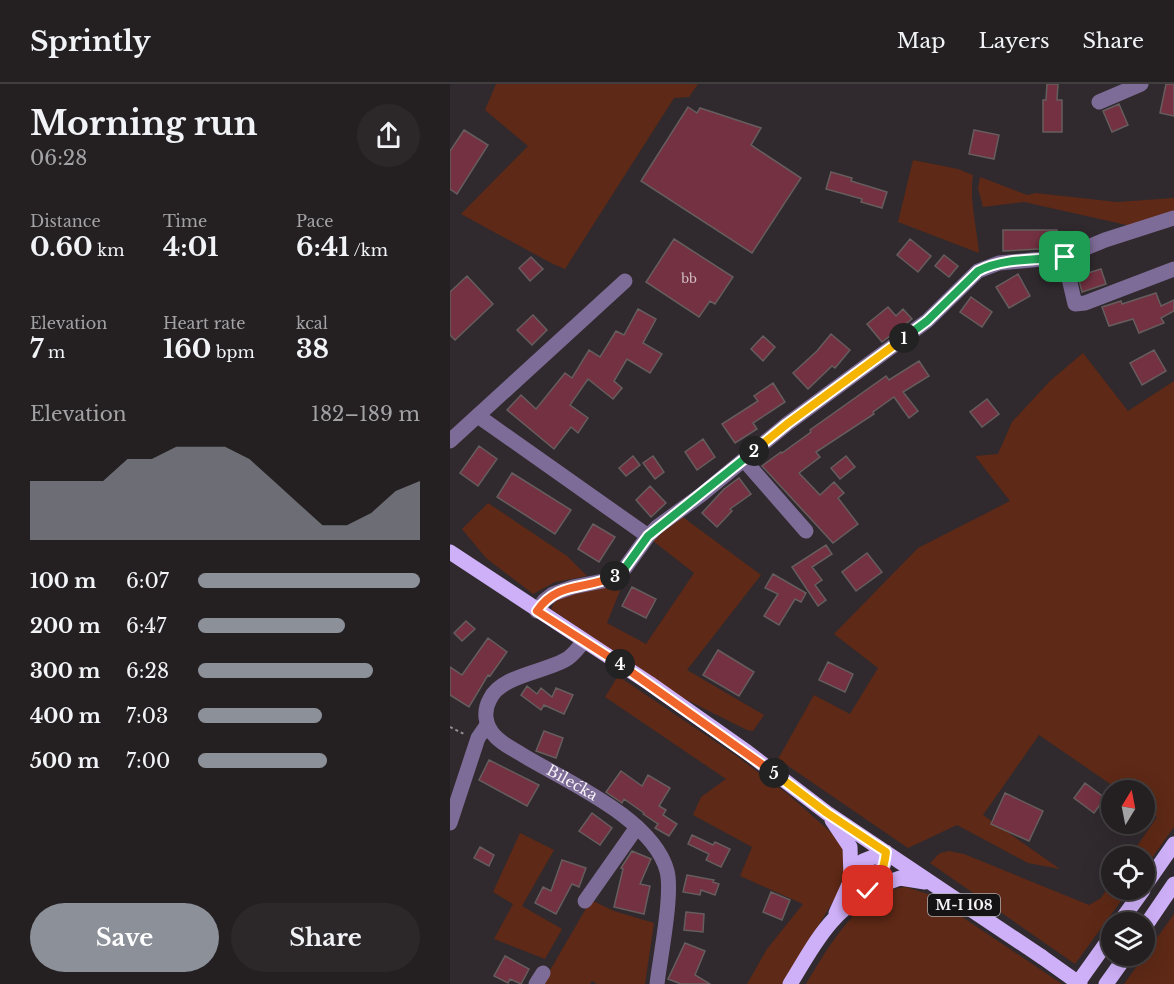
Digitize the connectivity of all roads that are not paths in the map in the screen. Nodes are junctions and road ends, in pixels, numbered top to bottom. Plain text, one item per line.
1 (1141, 84) edge
2 (1100, 102) dead end
3 (1174, 218) edge
4 (1065, 257) junction
5 (1174, 269) edge
6 (625, 281) dead end
7 (478, 416) junction
8 (450, 441) edge
9 (744, 460) junction
10 (806, 531) dead end
11 (648, 536) junction
12 (450, 552) edge
13 (537, 611) junction
14 (584, 641) junction
15 (487, 725) junction
16 (827, 813) junction
17 (450, 823) edge
18 (637, 827) junction
19 (1174, 844) edge
20 (886, 852) junction
21 (1155, 872) edge
22 (850, 880) junction
23 (934, 884) junction
24 (1174, 885) edge
25 (868, 891) junction
26 (1174, 894) edge
27 (585, 901) dead end
28 (1155, 912) edge
29 (834, 918) junction
30 (1155, 919) edge
31 (1101, 951) edge
32 (1119, 966) edge
33 (657, 984) edge
34 (790, 984) edge
35 (1078, 984) edge
36 (1106, 984) edge

1 - 2 street
3 - 4 street
4 - 5 street
4 - 9 street
6 - 7 street
7 - 8 street
7 - 11 street
9 - 10 street
9 - 11 street
11 - 13 street
12 - 13 main road, M-I 108
13 - 14 main road, M-I 108
14 - 15 street
14 - 16 main road, M-I 108
15 - 17 street
15 - 18 street, Bilećka
16 - 20 main road, M-I 108
16 - 22 main road
18 - 27 street
18 - 33 street, Bilećka
19 - 21 main road
20 - 22 main road
20 - 23 main road, M-I 108
20 - 25 main road
22 - 29 main road
23 - 25 main road
23 - 35 main road, M-I 108, bridge
24 - 28 main road
25 - 29 main road
26 - 30 main road
29 - 34 main road
31 - 35 main road
32 - 36 main road

